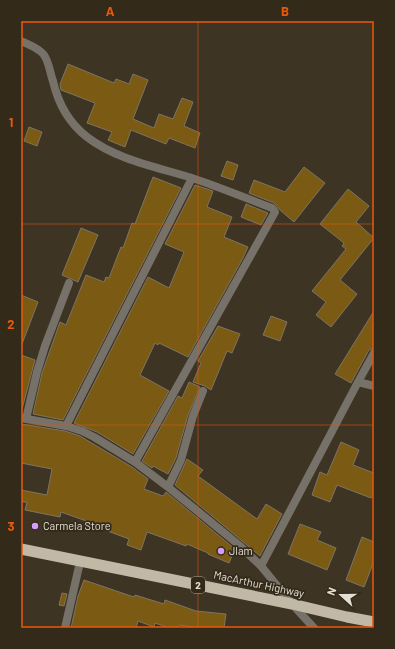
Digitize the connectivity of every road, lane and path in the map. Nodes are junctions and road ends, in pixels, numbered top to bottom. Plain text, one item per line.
1 (21, 41) edge
2 (192, 178) junction
3 (69, 283) dead end
4 (374, 353) edge
5 (358, 382) junction
6 (374, 386) edge
7 (203, 391) dead end
8 (24, 419) edge
9 (66, 426) junction
10 (135, 462) junction
11 (168, 487) junction
12 (21, 549) edge
13 (80, 562) junction
14 (261, 566) junction
15 (292, 604) junction
16 (374, 622) edge
17 (65, 628) edge
18 (314, 628) edge

1 - 2 street
2 - 9 street
2 - 10 street
3 - 8 street
4 - 5 street
5 - 6 street
5 - 14 street
7 - 11 street
8 - 9 street
9 - 10 street
10 - 11 street
11 - 14 street
12 - 13 highway, MacArthur Highway / 2
13 - 15 highway, MacArthur Highway / 2
13 - 17 street
14 - 15 street
15 - 16 highway, MacArthur Highway / 2
15 - 18 street

